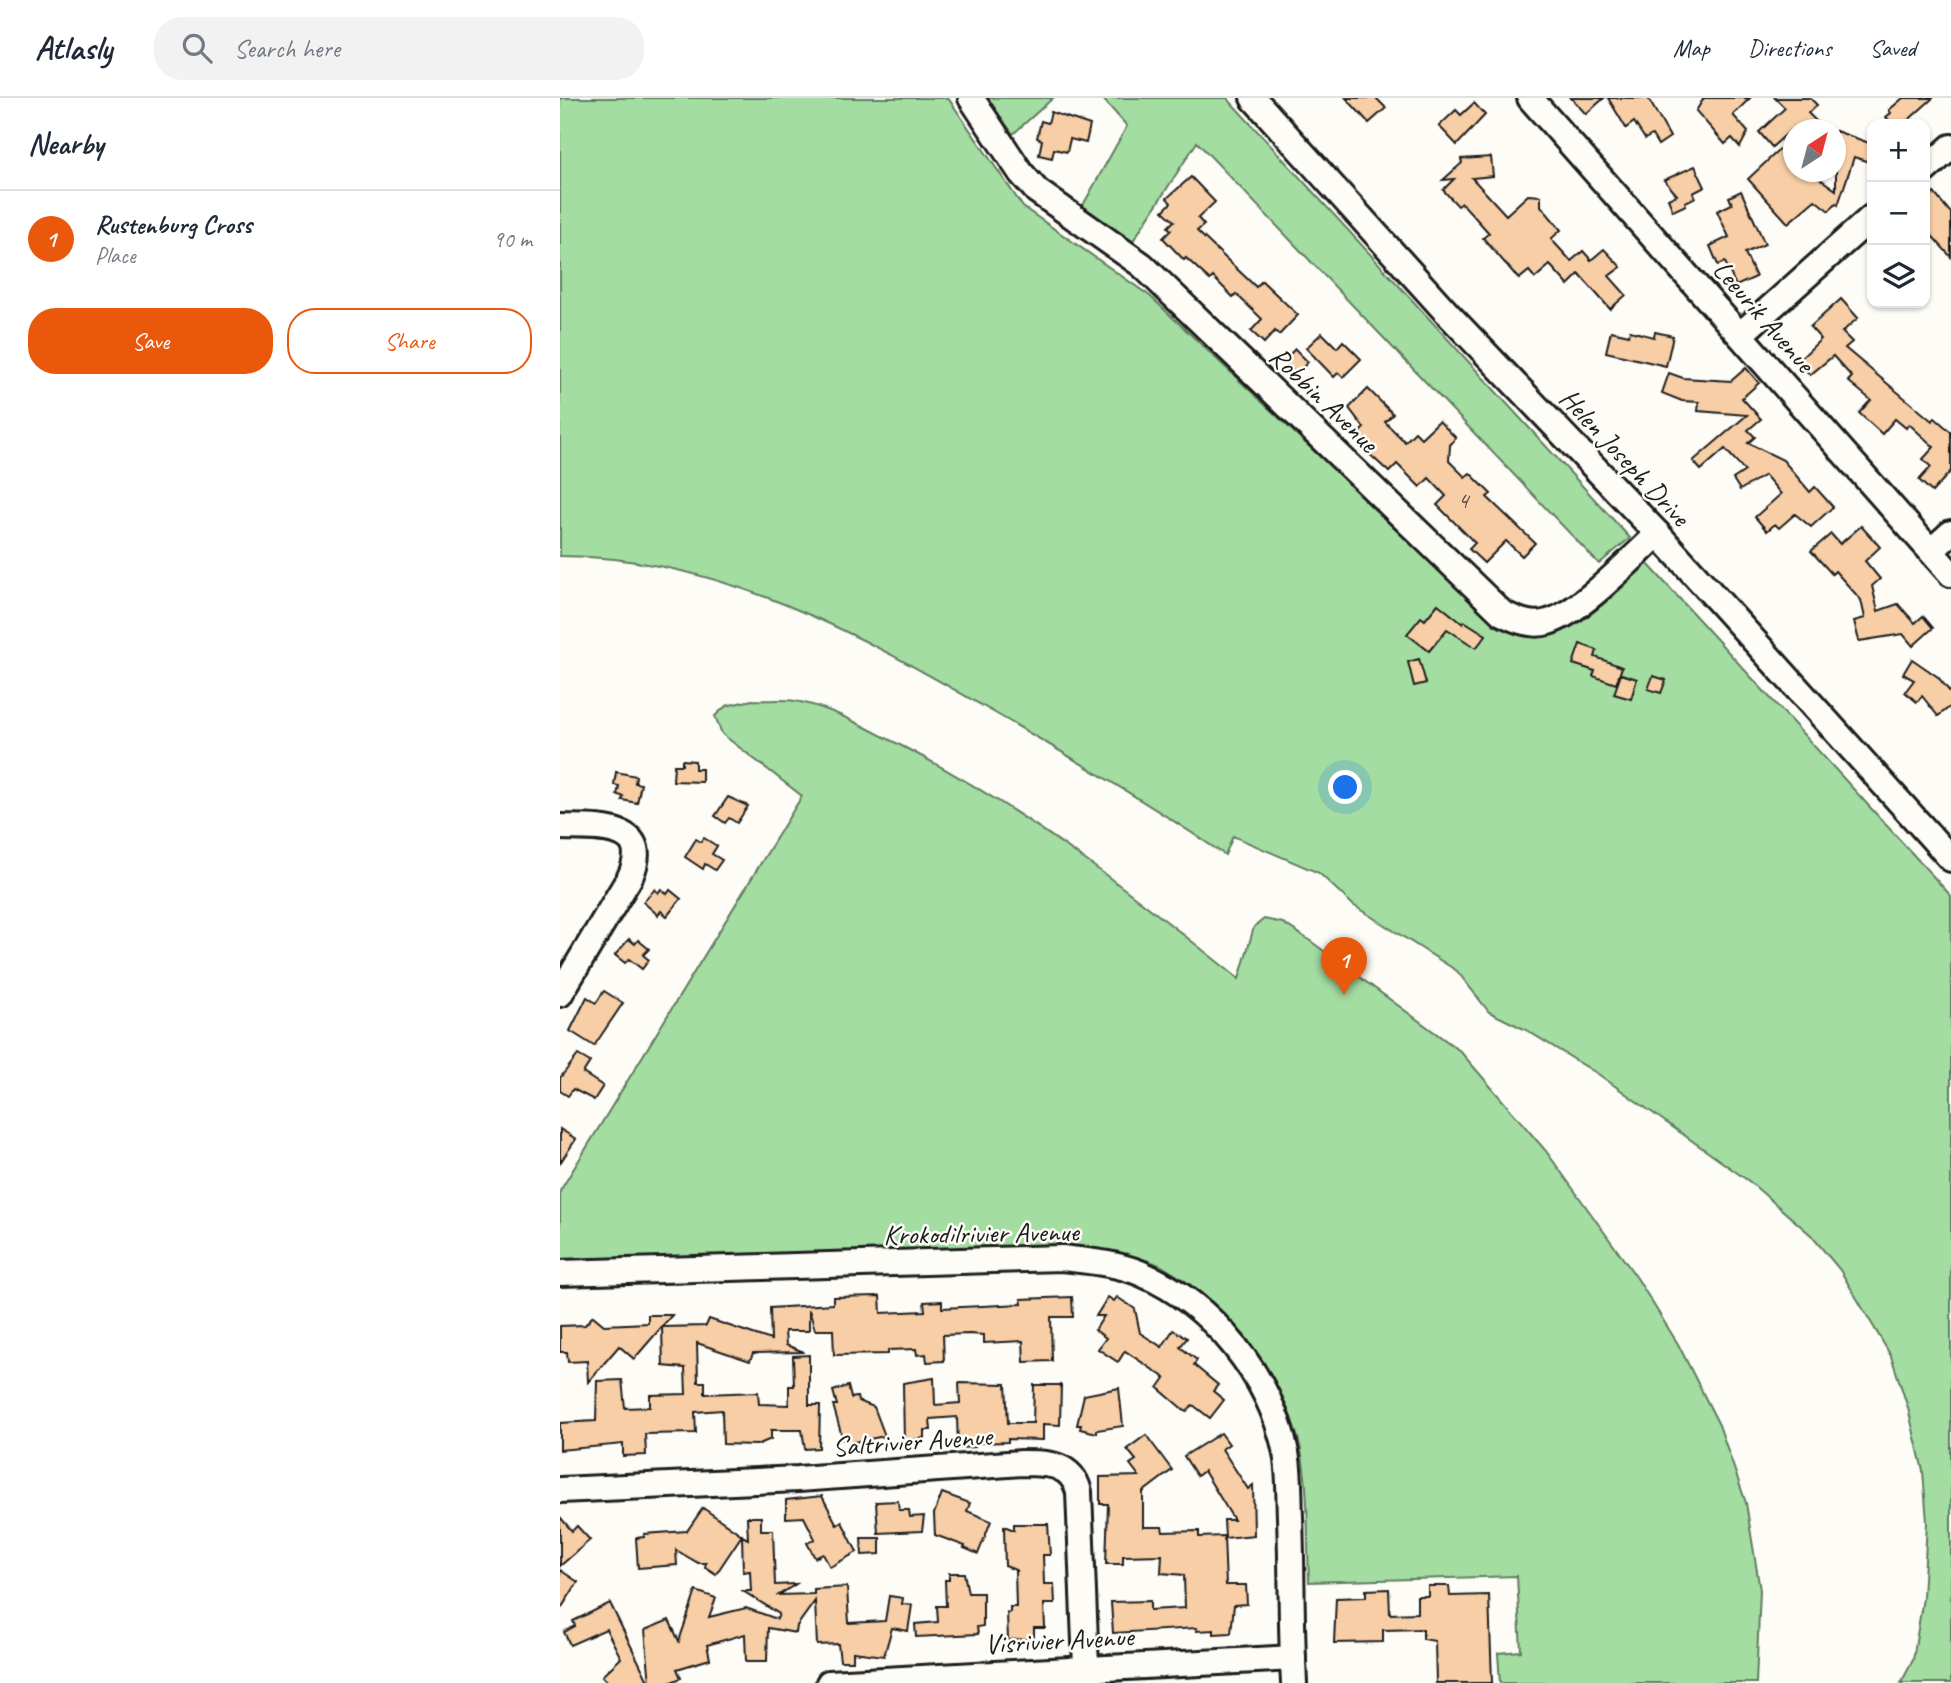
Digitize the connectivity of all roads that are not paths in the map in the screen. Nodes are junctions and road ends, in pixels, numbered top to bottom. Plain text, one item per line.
1 (971, 98) edge
2 (1254, 98) edge
3 (1530, 98) edge
4 (1949, 151) edge
5 (1930, 166) edge
6 (1867, 221) edge
7 (1741, 334) junction
8 (1951, 533) edge
9 (1658, 534) junction
10 (1931, 551) junction
11 (1951, 574) edge
12 (560, 827) edge
13 (1951, 859) edge
14 (560, 994) edge
15 (560, 1273) edge
16 (560, 1490) edge
17 (1293, 1658) junction
18 (1086, 1667) junction
19 (829, 1683) edge
20 (1294, 1683) edge

1 - 9 street, Robbin Avenue
2 - 9 street, Helen Joseph Drive
3 - 7 street, Leeurik Avenue
4 - 5 street
6 - 7 street
7 - 10 street, Leeurik Avenue
8 - 10 street
9 - 13 street, Helen Joseph Drive
10 - 11 street, Leeurik Avenue
12 - 14 street
15 - 17 street, Krokodilrivier Avenue
16 - 18 street, Saltrivier Avenue
17 - 18 street, Visrivier Avenue
17 - 20 street, Krokodilrivier Avenue
18 - 19 street, Visrivier Avenue

